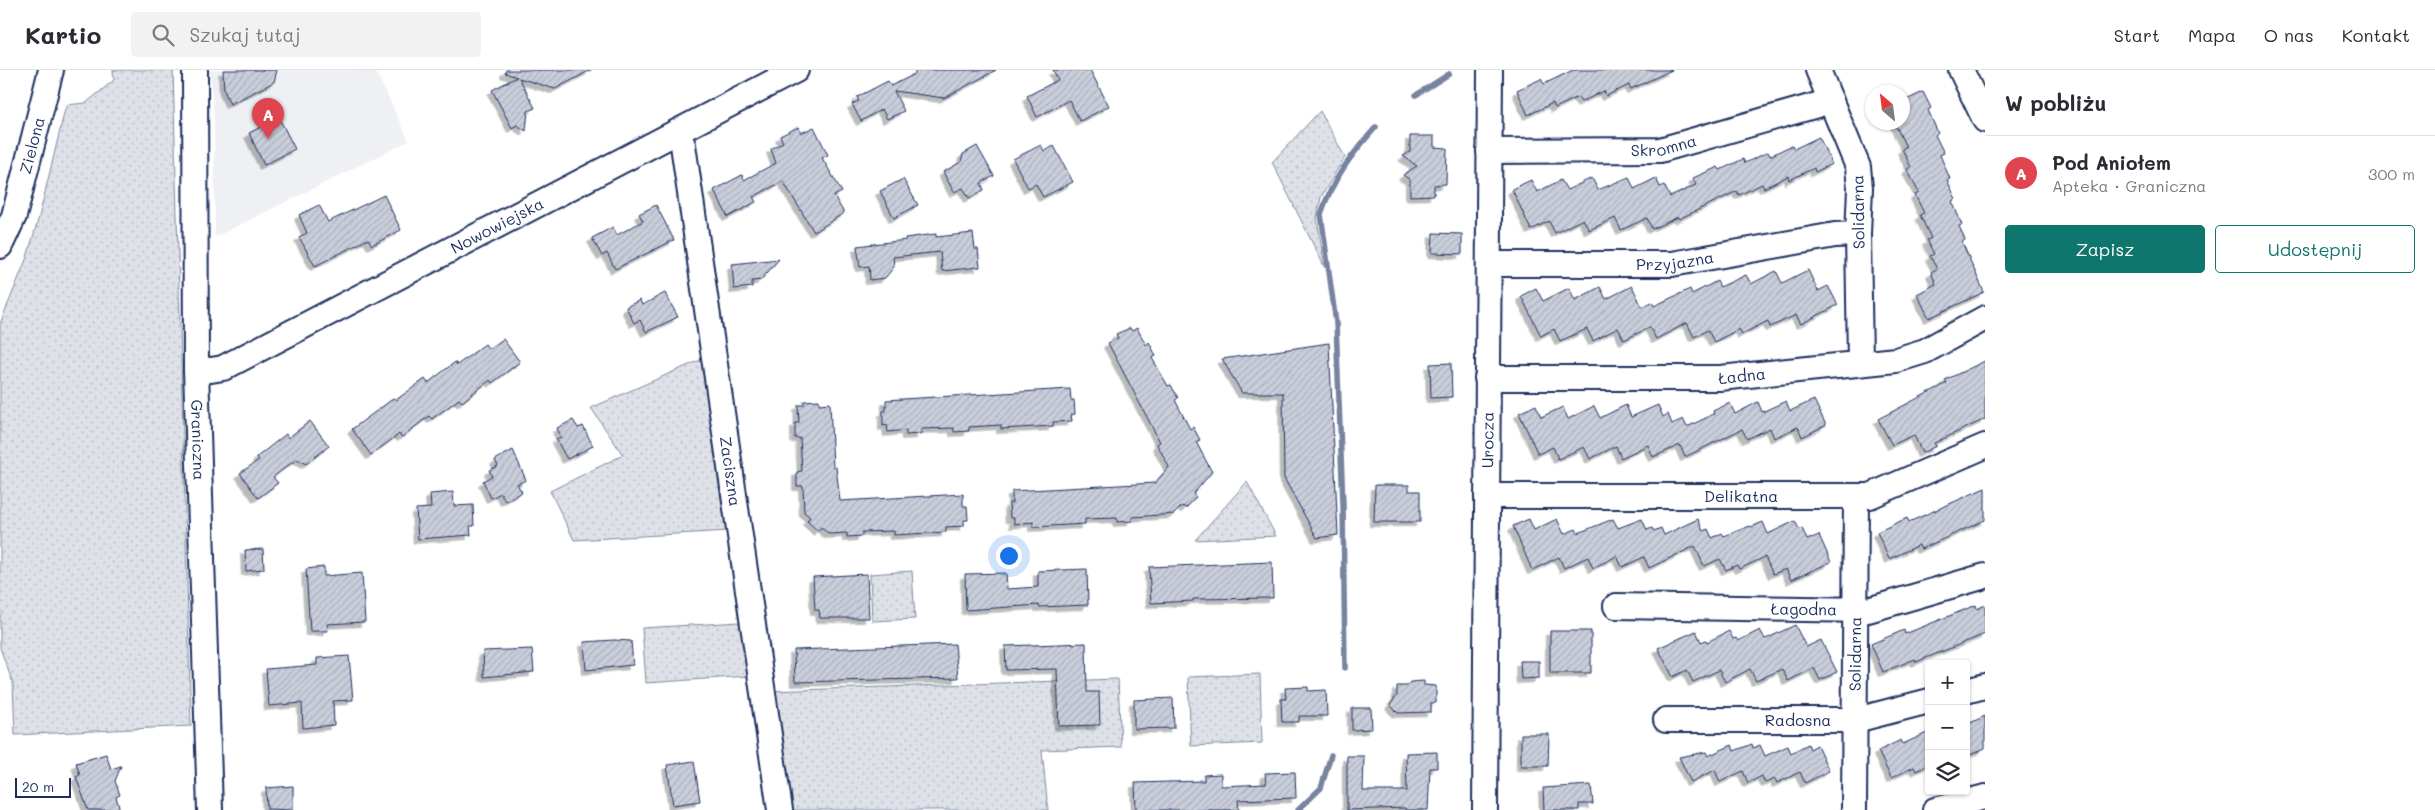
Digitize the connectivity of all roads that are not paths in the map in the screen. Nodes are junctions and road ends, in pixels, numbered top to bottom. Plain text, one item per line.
1 (51, 70) edge
2 (194, 70) edge
3 (796, 70) edge
4 (1490, 70) edge
5 (1818, 70) edge
6 (1961, 70) edge
7 (1831, 101) junction
8 (1985, 120) edge
9 (677, 132) junction
10 (1489, 152) junction
11 (1858, 234) junction
12 (0, 246) edge
13 (1488, 264) junction
14 (1985, 318) edge
15 (1860, 362) junction
16 (196, 369) junction
17 (1487, 378) junction
18 (1985, 446) edge
19 (1487, 496) junction
20 (1856, 497) junction
21 (1985, 576) edge
22 (1616, 606) dead end
23 (1855, 609) junction
24 (1985, 686) edge
25 (1970, 690) edge
26 (1925, 702) edge
27 (1666, 720) dead end
28 (1856, 720) junction
29 (1985, 797) edge
30 (210, 810) edge
31 (780, 810) edge
32 (1485, 810) edge
33 (1854, 810) edge
34 (1935, 810) edge

1 - 12 street, Zielona
2 - 16 street, Graniczna
3 - 9 street, Nowowiejska
4 - 10 street, Urocza
5 - 7 street, Solidarna
6 - 8 street
7 - 10 street, Skromna
7 - 11 street, Solidarna
9 - 16 street, Nowowiejska
9 - 31 street, Zaciszna
10 - 13 street, Urocza
11 - 13 street, Przyjazna
11 - 15 street, Solidarna
13 - 17 street, Urocza
14 - 15 street, Ładna
15 - 17 street, Ładna
16 - 30 street, Graniczna
17 - 19 street, Urocza
18 - 20 street, Delikatna
19 - 20 street, Delikatna
19 - 32 street, Urocza
20 - 23 street, Solidarna
21 - 23 street, Łagodna
22 - 23 street, Łagodna
23 - 28 street, Solidarna
24 - 25 street
26 - 28 street, Radosna
27 - 28 street, Radosna
28 - 33 street, Solidarna
29 - 34 street

